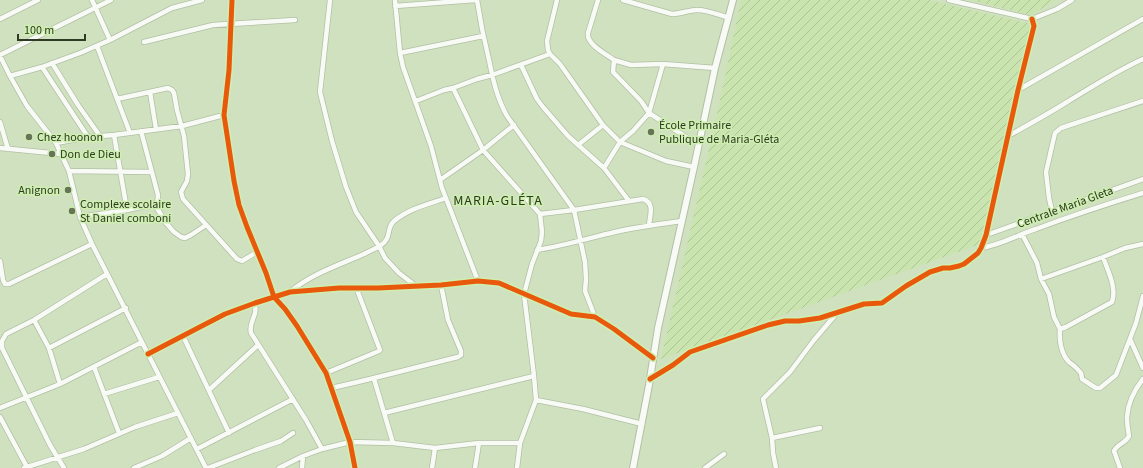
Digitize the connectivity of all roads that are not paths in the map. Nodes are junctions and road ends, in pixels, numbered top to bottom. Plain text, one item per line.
1 (38, 0) edge
2 (92, 0) edge
3 (111, 0) edge
4 (202, 0) edge
5 (232, 0) edge
6 (330, 0) edge
7 (395, 0) edge
8 (476, 0) edge
9 (557, 0) edge
10 (598, 0) edge
11 (623, 0) edge
12 (733, 0) edge
13 (949, 0) edge
14 (1072, 0) edge
15 (395, 6) junction
16 (95, 7) junction
17 (729, 18) junction
18 (0, 19) edge
19 (1032, 19) junction
20 (295, 20) dead end
21 (1143, 20) edge
22 (231, 24) junction
23 (483, 36) junction
24 (110, 40) junction
25 (144, 42) dead end
26 (97, 46) junction
27 (400, 53) junction
28 (550, 54) junction
29 (0, 55) edge
30 (1143, 59) edge
31 (614, 60) junction
32 (52, 63) junction
33 (663, 64) junction
34 (521, 65) junction
35 (42, 67) junction
36 (715, 68) junction
37 (492, 75) junction
38 (10, 76) junction
39 (453, 88) junction
40 (1018, 90) junction
41 (150, 92) junction
42 (117, 99) junction
43 (416, 101) junction
44 (1143, 101) edge
45 (649, 113) junction
46 (224, 115) junction
47 (0, 122) edge
48 (514, 125) junction
49 (603, 125) junction
50 (182, 126) junction
51 (156, 129) junction
52 (140, 131) junction
53 (130, 133) junction
54 (114, 135) junction
55 (88, 136) junction
56 (100, 136) junction
57 (1008, 136) junction
58 (620, 142) junction
59 (56, 143) junction
60 (698, 143) junction
61 (578, 145) junction
62 (0, 148) edge
63 (8, 149) junction
64 (483, 150) junction
65 (61, 154) junction
66 (694, 167) junction
67 (604, 168) junction
68 (69, 171) junction
69 (120, 172) junction
70 (152, 172) junction
71 (1143, 179) edge
72 (440, 180) junction
73 (1143, 194) edge
74 (446, 198) junction
75 (629, 201) junction
76 (157, 203) junction
77 (126, 210) junction
78 (574, 210) junction
79 (1052, 211) junction
80 (540, 214) junction
81 (80, 217) junction
82 (682, 221) junction
83 (206, 225) junction
84 (649, 225) junction
85 (1022, 234) junction
86 (986, 235) junction
87 (581, 242) junction
88 (92, 244) junction
89 (1143, 244) edge
90 (379, 246) junction
91 (981, 248) junction
92 (537, 250) junction
93 (257, 252) junction
94 (1103, 257) junction
95 (0, 261) edge
96 (107, 274) junction
97 (1041, 279) junction
98 (1, 281) edge
99 (478, 281) junction
100 (441, 285) junction
101 (416, 286) junction
102 (356, 287) junction
103 (290, 292) junction
104 (524, 294) junction
105 (1143, 296) edge
106 (274, 297) junction
107 (255, 303) junction
108 (126, 308) junction
109 (837, 313) junction
110 (595, 317) junction
111 (34, 320) junction
112 (1060, 329) junction
113 (182, 336) junction
114 (1130, 339) junction
115 (142, 342) junction
116 (258, 345) junction
117 (49, 348) junction
118 (148, 354) junction
119 (653, 358) junction
120 (94, 367) junction
121 (1143, 368) edge
122 (326, 373) junction
123 (534, 376) junction
124 (159, 377) junction
125 (374, 379) junction
126 (650, 379) junction
127 (1143, 379) edge
128 (60, 384) junction
129 (331, 388) junction
130 (209, 390) junction
131 (104, 394) junction
132 (27, 398) junction
133 (293, 399) junction
134 (536, 400) junction
135 (0, 408) edge
136 (178, 413) junction
137 (384, 413) junction
138 (0, 417) edge
139 (642, 424) junction
140 (820, 428) dead end
141 (119, 433) junction
142 (229, 433) junction
143 (293, 433) dead end
144 (191, 438) junction
145 (772, 438) junction
146 (350, 442) junction
147 (393, 443) junction
148 (479, 443) junction
149 (520, 443) junction
150 (435, 448) junction
151 (197, 449) junction
152 (322, 449) junction
153 (724, 454) dead end
154 (58, 456) junction
155 (303, 456) junction
156 (26, 467) edge
157 (64, 468) edge
158 (134, 468) edge
159 (207, 468) edge
160 (279, 468) edge
161 (302, 468) edge
162 (356, 468) edge
163 (432, 468) edge
164 (476, 468) edge
165 (517, 468) edge
166 (633, 468) edge
167 (704, 468) edge
168 (776, 468) edge
169 (1120, 468) edge

1 - 18 street
2 - 16 street
3 - 16 street
4 - 24 street
5 - 22 street
6 - 90 street
7 - 15 street
8 - 15 street
8 - 23 street
9 - 28 street
10 - 31 street
11 - 17 street
12 - 17 street
13 - 19 street
14 - 19 street
15 - 27 street
16 - 24 street
16 - 29 street
17 - 36 street
19 - 40 street
20 - 22 street
21 - 40 street
22 - 25 street
22 - 46 street
23 - 27 street
23 - 37 street
24 - 26 street
26 - 32 street
26 - 42 street
27 - 43 street
28 - 34 street
28 - 49 street
29 - 38 street
30 - 57 street
31 - 33 street
31 - 45 street
32 - 35 street
32 - 56 street
33 - 36 street
33 - 45 street
34 - 37 street
34 - 61 street
35 - 38 street
35 - 55 street
36 - 60 street
37 - 39 street
37 - 48 street
38 - 59 street
39 - 43 street
39 - 64 street
40 - 57 street
41 - 42 street
41 - 50 street
41 - 51 street
42 - 53 street
43 - 72 street
44 - 79 street
45 - 58 street
45 - 60 street
46 - 50 street
46 - 93 street
47 - 63 street
48 - 64 street
48 - 78 street
49 - 58 street
49 - 61 street
50 - 51 street
50 - 83 street
51 - 52 street
52 - 53 street
52 - 70 street
53 - 54 street
54 - 56 street
54 - 69 street
55 - 56 street
55 - 59 street
57 - 86 street
58 - 66 street
58 - 67 street
59 - 65 street
60 - 66 street
61 - 67 street
62 - 63 street
63 - 65 street
64 - 72 street
64 - 80 street
65 - 68 street
66 - 82 street
67 - 75 street
68 - 69 street
68 - 81 street
69 - 70 street
69 - 77 street
70 - 76 street
71 - 79 street, Centrale Maria Gleta
72 - 74 street
73 - 85 street
74 - 90 street
74 - 99 street
75 - 78 street
75 - 84 street
76 - 77 street
76 - 83 street
77 - 81 street
78 - 80 street
78 - 87 street
79 - 86 street, Centrale Maria Gleta
80 - 92 street
81 - 88 street
82 - 84 street
82 - 119 street
83 - 93 street
84 - 87 street
85 - 91 street
85 - 97 street
86 - 91 street
87 - 92 street
87 - 110 street
88 - 96 street
88 - 98 street
89 - 94 street
90 - 101 street
90 - 103 street
91 - 109 street
92 - 104 street
93 - 106 street
94 - 97 street
94 - 112 street
95 - 98 street
96 - 108 street
96 - 111 street
97 - 112 street
99 - 100 street
99 - 104 street
100 - 101 street
100 - 125 street
101 - 102 street
102 - 103 street
102 - 122 street
103 - 106 street
104 - 110 street
104 - 123 street
105 - 114 street
106 - 107 street
106 - 122 street
107 - 113 street
107 - 116 street
108 - 115 street
108 - 117 street
109 - 126 street
109 - 145 street
110 - 119 street
111 - 117 street
111 - 132 street
112 - 114 street
113 - 118 street
113 - 130 street
114 - 121 street
115 - 118 street
115 - 120 street
116 - 130 street
116 - 133 street
117 - 128 street
118 - 124 street
119 - 126 street
120 - 128 street
120 - 131 street
122 - 129 street
123 - 134 street
123 - 137 street
124 - 131 street
124 - 136 street
125 - 129 street
125 - 137 street
126 - 139 street
127 - 169 street
128 - 132 street
129 - 146 street
130 - 142 street
131 - 141 street
132 - 135 street
132 - 154 street
133 - 142 street
133 - 152 street
134 - 139 street
134 - 149 street
136 - 141 street
136 - 144 street
137 - 147 street
138 - 156 street
139 - 166 street
140 - 145 street
141 - 154 street
142 - 151 street
143 - 159 street
144 - 151 street
144 - 158 street
145 - 168 street
146 - 147 street
146 - 152 street
146 - 162 street
147 - 150 street
148 - 149 street
148 - 150 street
148 - 164 street
149 - 165 street
150 - 163 street
151 - 159 street
152 - 155 street
153 - 167 street
154 - 156 street
154 - 157 street
155 - 160 street
155 - 161 street

